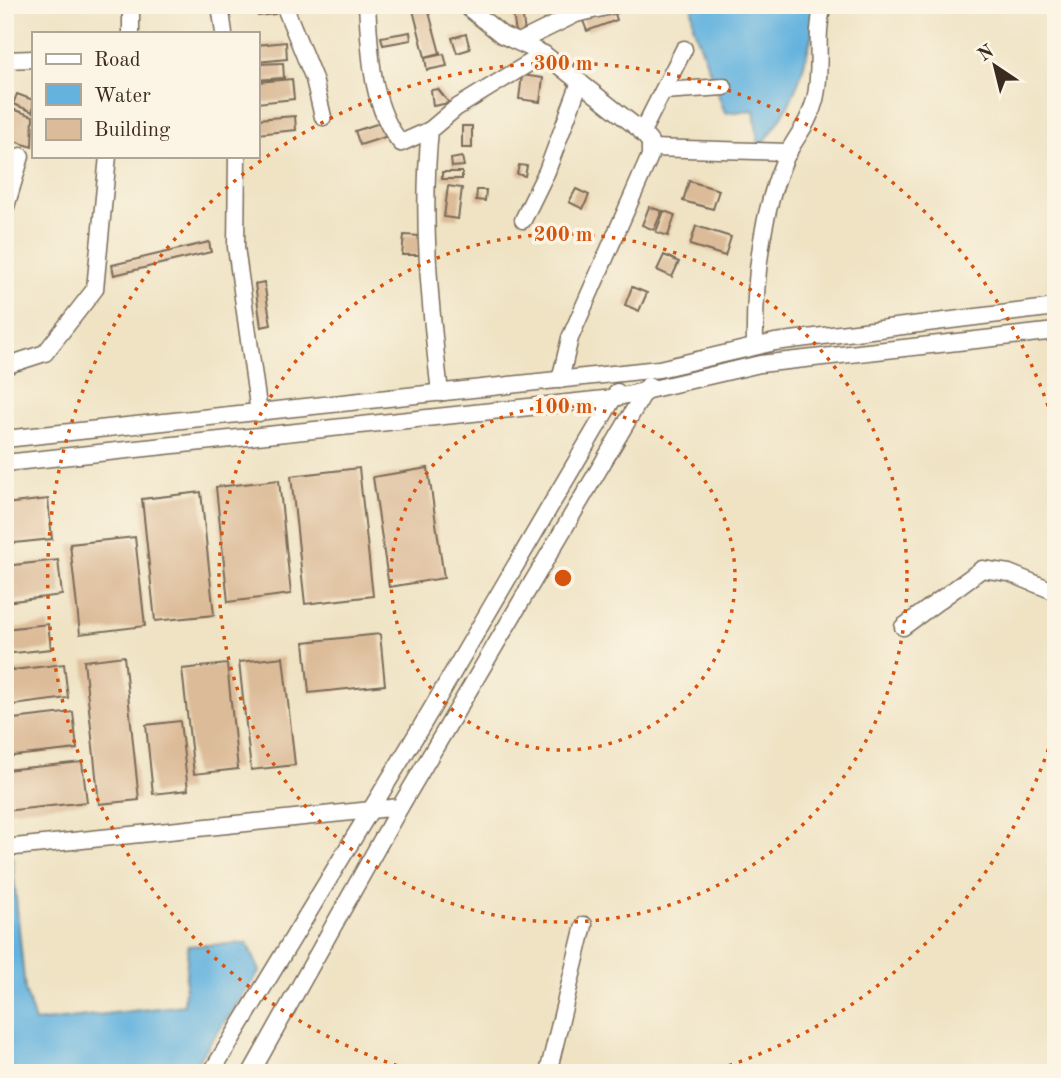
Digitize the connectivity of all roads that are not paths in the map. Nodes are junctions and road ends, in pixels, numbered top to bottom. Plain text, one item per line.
1 (131, 5) edge
2 (220, 5) edge
3 (284, 5) edge
4 (367, 5) edge
5 (465, 5) edge
6 (615, 5) edge
7 (823, 5) edge
8 (131, 32) edge
9 (223, 32) edge
10 (519, 42) junction
11 (684, 49) dead end
12 (544, 54) junction
13 (32, 59) edge
14 (5, 60) edge
15 (580, 82) junction
16 (724, 87) dead end
17 (663, 91) junction
18 (323, 117) dead end
19 (430, 130) junction
20 (642, 132) junction
21 (651, 148) junction
22 (789, 152) junction
23 (20, 156) dead end
24 (108, 158) edge
25 (237, 158) edge
26 (5, 210) edge
27 (523, 220) dead end
28 (1056, 307) edge
29 (1056, 331) edge
30 (755, 346) junction
31 (5, 366) edge
32 (659, 369) junction
33 (628, 373) junction
34 (561, 380) junction
35 (644, 392) junction
36 (440, 393) junction
37 (614, 398) junction
38 (258, 413) junction
39 (5, 439) edge
40 (5, 463) edge
41 (1056, 592) edge
42 (903, 627) dead end
43 (400, 807) junction
44 (370, 810) junction
45 (5, 848) edge
46 (584, 925) dead end
47 (211, 1073) edge
48 (251, 1073) edge
49 (548, 1073) edge

1 - 8 street
2 - 9 street
3 - 18 street
4 - 19 street
5 - 10 street
6 - 10 street
7 - 22 street
10 - 12 street
11 - 17 street
12 - 15 street
12 - 19 street
13 - 14 street
15 - 20 street
15 - 27 street
16 - 17 street
17 - 20 street
19 - 36 street
20 - 21 street
21 - 22 street
21 - 34 street
22 - 30 street
23 - 26 street
24 - 31 street
25 - 38 street
28 - 30 street
29 - 35 street
30 - 32 street
32 - 33 street
32 - 35 street
33 - 34 street
33 - 37 street
34 - 36 street
35 - 37 street
35 - 43 street
36 - 38 street
37 - 40 street
37 - 44 street
38 - 39 street
41 - 42 street
43 - 44 street
43 - 48 street
44 - 45 street
44 - 47 street
46 - 49 street

